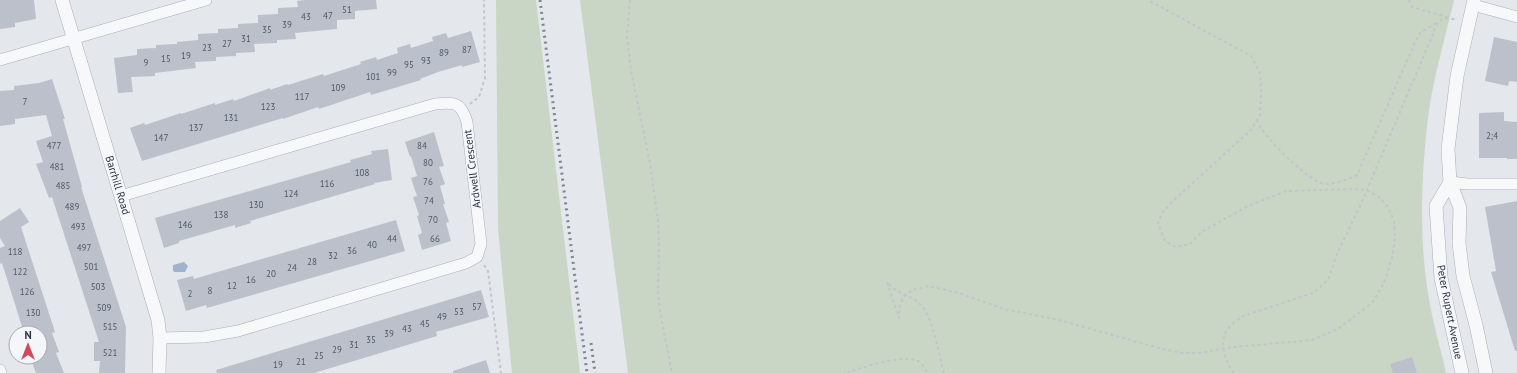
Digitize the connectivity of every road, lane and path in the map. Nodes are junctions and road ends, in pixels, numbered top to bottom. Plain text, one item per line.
1 (62, 0) edge
2 (206, 0) edge
3 (484, 0) edge
4 (630, 0) edge
5 (1148, 0) edge
6 (1409, 0) edge
7 (1474, 3) edge
8 (1517, 16) edge
9 (1452, 19) junction
10 (1458, 20) dead end
11 (1438, 22) junction
12 (74, 38) junction
13 (0, 60) edge
14 (463, 110) junction
15 (1257, 120) junction
16 (1450, 182) junction
17 (1517, 184) edge
18 (1367, 190) junction
19 (121, 196) junction
20 (477, 256) junction
21 (906, 295) junction
22 (160, 338) junction
23 (1224, 348) junction
24 (0, 370) edge
25 (1, 373) edge
26 (159, 373) edge
27 (501, 373) edge
28 (672, 373) edge
29 (847, 373) edge
30 (928, 373) edge
31 (944, 373) edge
32 (1234, 373) edge
33 (1462, 373) edge
34 (1486, 373) edge

1 - 12 street, Barrhill Road
2 - 12 street
3 - 14 path
4 - 28 path
5 - 15 path
6 - 9 path
7 - 8 street
7 - 16 street, Peter Rupert Avenue
9 - 10 path
9 - 11 path
11 - 15 path
11 - 18 path
12 - 13 street
12 - 19 street, Barrhill Road
14 - 19 street
14 - 20 street, Ardwell Crescent
15 - 18 path
16 - 17 street
16 - 33 street, Peter Rupert Avenue
16 - 34 street, Peter Rupert Avenue
18 - 23 path
18 - 23 path
19 - 22 street, Barrhill Road
20 - 22 street
20 - 27 path
21 - 21 path
21 - 23 path
21 - 31 path
22 - 26 street, Barrhill Road
23 - 32 path
24 - 25 street
29 - 30 path

